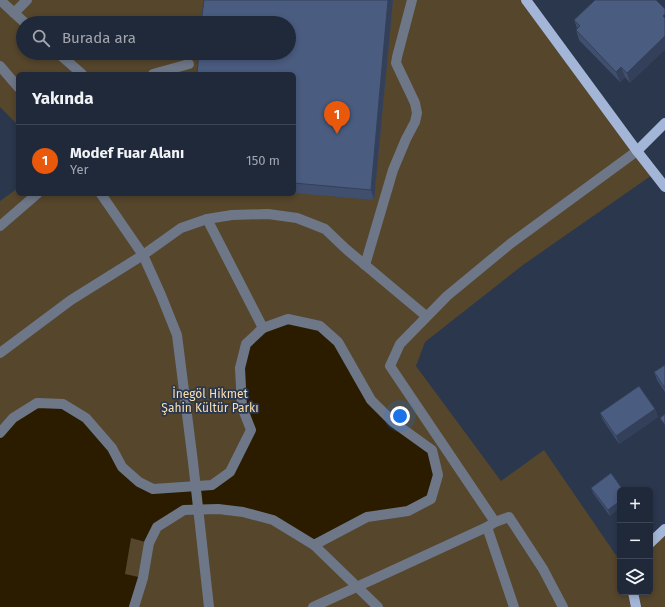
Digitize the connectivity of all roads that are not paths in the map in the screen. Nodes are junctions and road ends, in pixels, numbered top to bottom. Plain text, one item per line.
1 (0, 0) edge
2 (27, 0) edge
3 (412, 0) edge
4 (526, 0) edge
5 (14, 13) junction
6 (17, 16) edge
7 (66, 60) edge
8 (189, 64) dead end
9 (0, 66) edge
10 (80, 72) edge
11 (160, 72) edge
12 (16, 85) edge
13 (665, 123) edge
14 (665, 132) edge
15 (637, 151) junction
16 (665, 187) edge
17 (35, 196) edge
18 (102, 196) edge
19 (207, 219) junction
20 (0, 226) edge
21 (143, 255) junction
22 (365, 265) junction
23 (426, 316) junction
24 (264, 328) junction
25 (0, 353) edge
26 (0, 433) edge
27 (196, 486) junction
28 (198, 509) junction
29 (491, 525) junction
30 (665, 529) edge
31 (653, 540) edge
32 (314, 545) junction
33 (356, 586) junction
34 (634, 595) edge
35 (134, 607) edge
36 (209, 607) edge
37 (313, 607) edge
38 (378, 607) edge
39 (514, 607) edge
40 (563, 607) edge
41 (636, 607) edge

1 - 5 street
2 - 5 street
3 - 22 street
4 - 15 main road
5 - 6 street
7 - 10 street
8 - 11 street
9 - 12 street
13 - 15 main road
14 - 15 main road
15 - 16 main road
15 - 23 street
17 - 20 street
18 - 21 street
19 - 21 street
19 - 22 street
19 - 24 street
21 - 25 street
21 - 27 street
22 - 23 street
23 - 29 street
24 - 27 street
24 - 32 street
26 - 27 street
27 - 28 street
28 - 32 street
28 - 35 street
28 - 36 street
29 - 33 street
29 - 39 street
29 - 40 street
30 - 31 main road
32 - 33 street
33 - 37 street
33 - 38 street
34 - 41 main road

